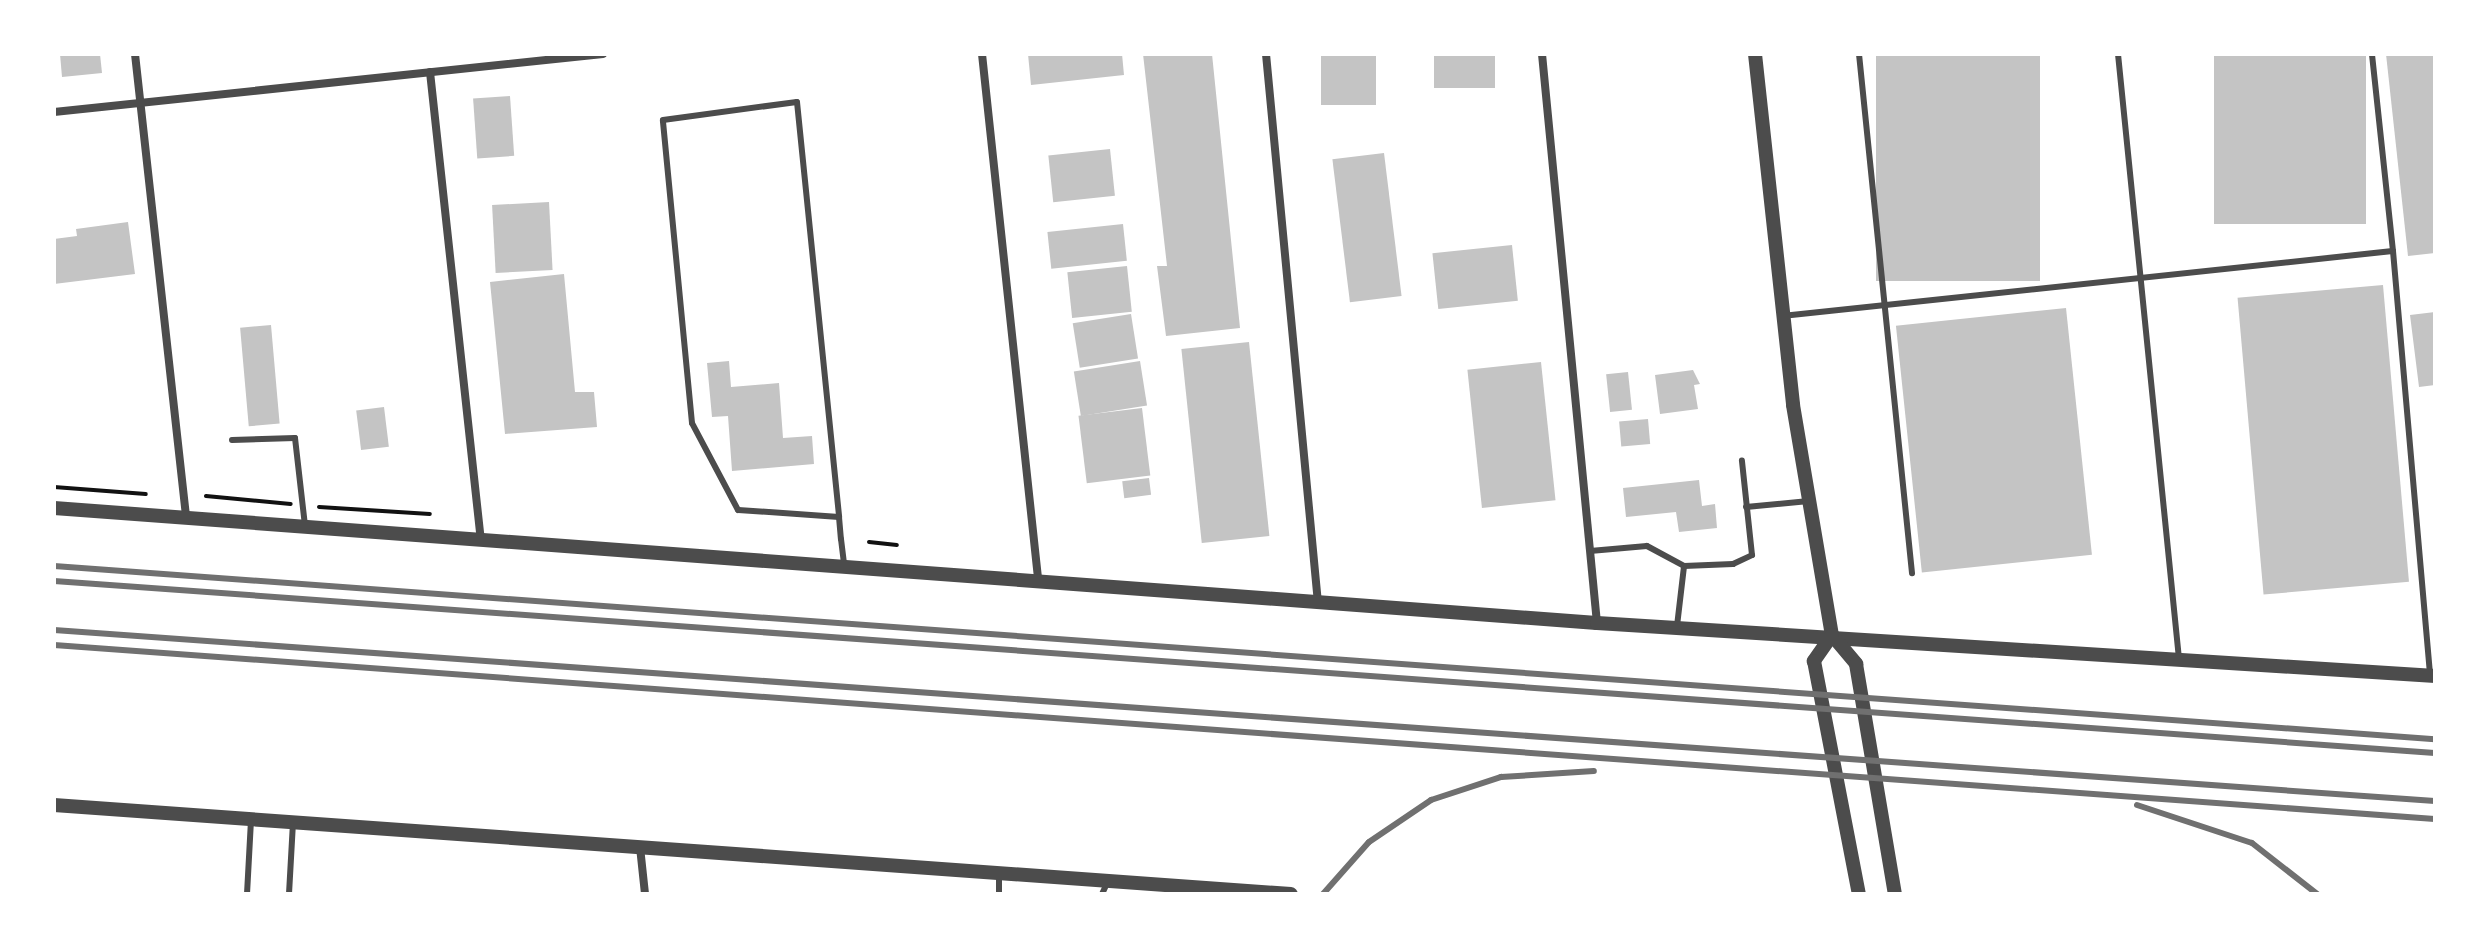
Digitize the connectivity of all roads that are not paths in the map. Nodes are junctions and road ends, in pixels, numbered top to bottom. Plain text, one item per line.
1 (135, 54) edge
2 (603, 54) edge
3 (982, 54) edge
4 (1266, 54) edge
5 (1542, 54) edge
6 (1755, 54) edge
7 (1859, 54) edge
8 (2118, 54) edge
9 (2372, 54) edge
10 (430, 72) junction
11 (141, 103) junction
12 (54, 112) edge
13 (2393, 251) junction
14 (2141, 278) junction
15 (1884, 305) junction
16 (1782, 316) junction
17 (232, 440) dead end
18 (1742, 461) dead end
19 (1809, 501) junction
20 (1746, 507) junction
21 (54, 508) edge
22 (186, 517) junction
23 (839, 517) junction
24 (305, 526) junction
25 (481, 538) junction
26 (1590, 551) junction
27 (844, 564) junction
28 (1684, 566) junction
29 (1912, 573) dead end
30 (1038, 578) junction
31 (1318, 603) junction
32 (1597, 623) junction
33 (1676, 627) junction
34 (1832, 635) junction
35 (2179, 659) junction
36 (2432, 676) edge
37 (54, 805) edge
38 (251, 819) junction
39 (293, 822) junction
40 (640, 847) junction
41 (999, 873) junction
42 (1105, 888) edge
43 (247, 894) edge
44 (289, 894) edge
45 (645, 894) edge
46 (999, 894) edge
47 (1291, 894) edge
48 (1859, 894) edge
49 (1895, 894) edge

1 - 11 street
2 - 10 street
3 - 30 street
4 - 31 street
5 - 26 street
6 - 16 street
7 - 15 lane
8 - 14 lane
9 - 13 lane
10 - 11 street
10 - 25 street
11 - 12 street
11 - 22 street
13 - 14 lane
13 - 36 lane
14 - 15 lane
14 - 35 lane
15 - 16 lane
15 - 29 lane
16 - 19 street
17 - 24 lane
18 - 20 lane
19 - 20 lane
19 - 34 street
20 - 28 lane
21 - 22 street
22 - 24 street
23 - 23 lane
23 - 27 lane
24 - 25 street
25 - 27 street
26 - 28 lane
26 - 32 street
27 - 30 street
28 - 33 lane
30 - 31 street
31 - 32 street
32 - 33 street
33 - 34 street
34 - 35 street
34 - 48 street
34 - 49 street
35 - 36 street
37 - 38 street
38 - 39 street
38 - 43 lane
39 - 40 street
39 - 44 lane
40 - 41 street
40 - 45 street
41 - 42 street
41 - 46 lane
42 - 47 street

